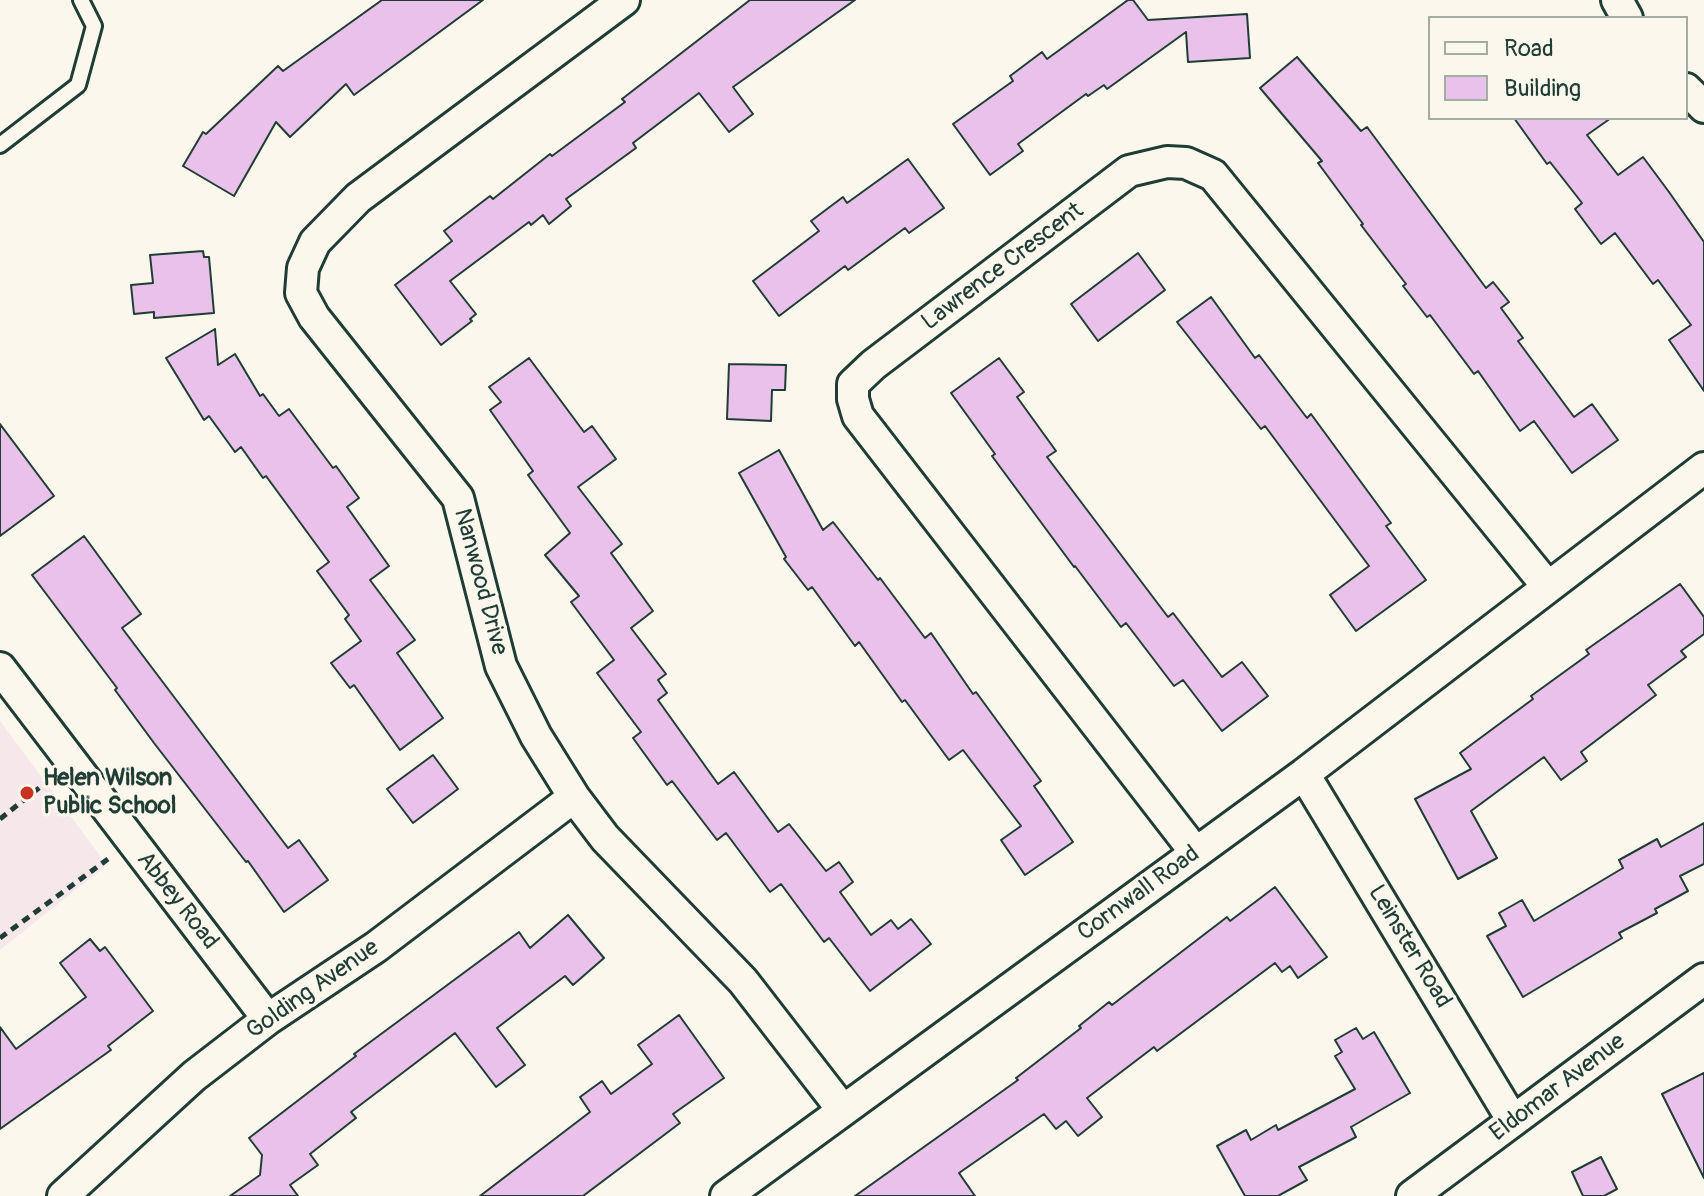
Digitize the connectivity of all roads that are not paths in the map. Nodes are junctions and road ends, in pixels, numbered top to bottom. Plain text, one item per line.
1 (81, 0) edge
2 (624, 0) edge
3 (1688, 91) edge
4 (1704, 107) edge
5 (0, 145) edge
6 (1704, 468) edge
7 (1548, 587) junction
8 (0, 668) edge
9 (1304, 774) junction
10 (574, 797) junction
11 (1196, 853) junction
12 (1704, 979) edge
13 (268, 1019) junction
14 (842, 1109) junction
15 (1513, 1121) junction
16 (63, 1196) edge
17 (726, 1196) edge
18 (1412, 1196) edge

1 - 5 lane
2 - 10 street, Nanwood Drive
3 - 4 street
6 - 7 street, Cornwall Road
7 - 9 street, Cornwall Road
7 - 11 street, Lawrence Crescent
8 - 13 street, Abbey Road
9 - 11 street, Cornwall Road
9 - 15 street, Leinster Road
10 - 13 street, Golding Avenue
10 - 14 street, Nanwood Drive
11 - 14 street, Cornwall Road
12 - 15 street, Eldomar Avenue
13 - 16 street, Golding Avenue
14 - 17 street, Cornwall Road
15 - 18 street, Eldomar Avenue

